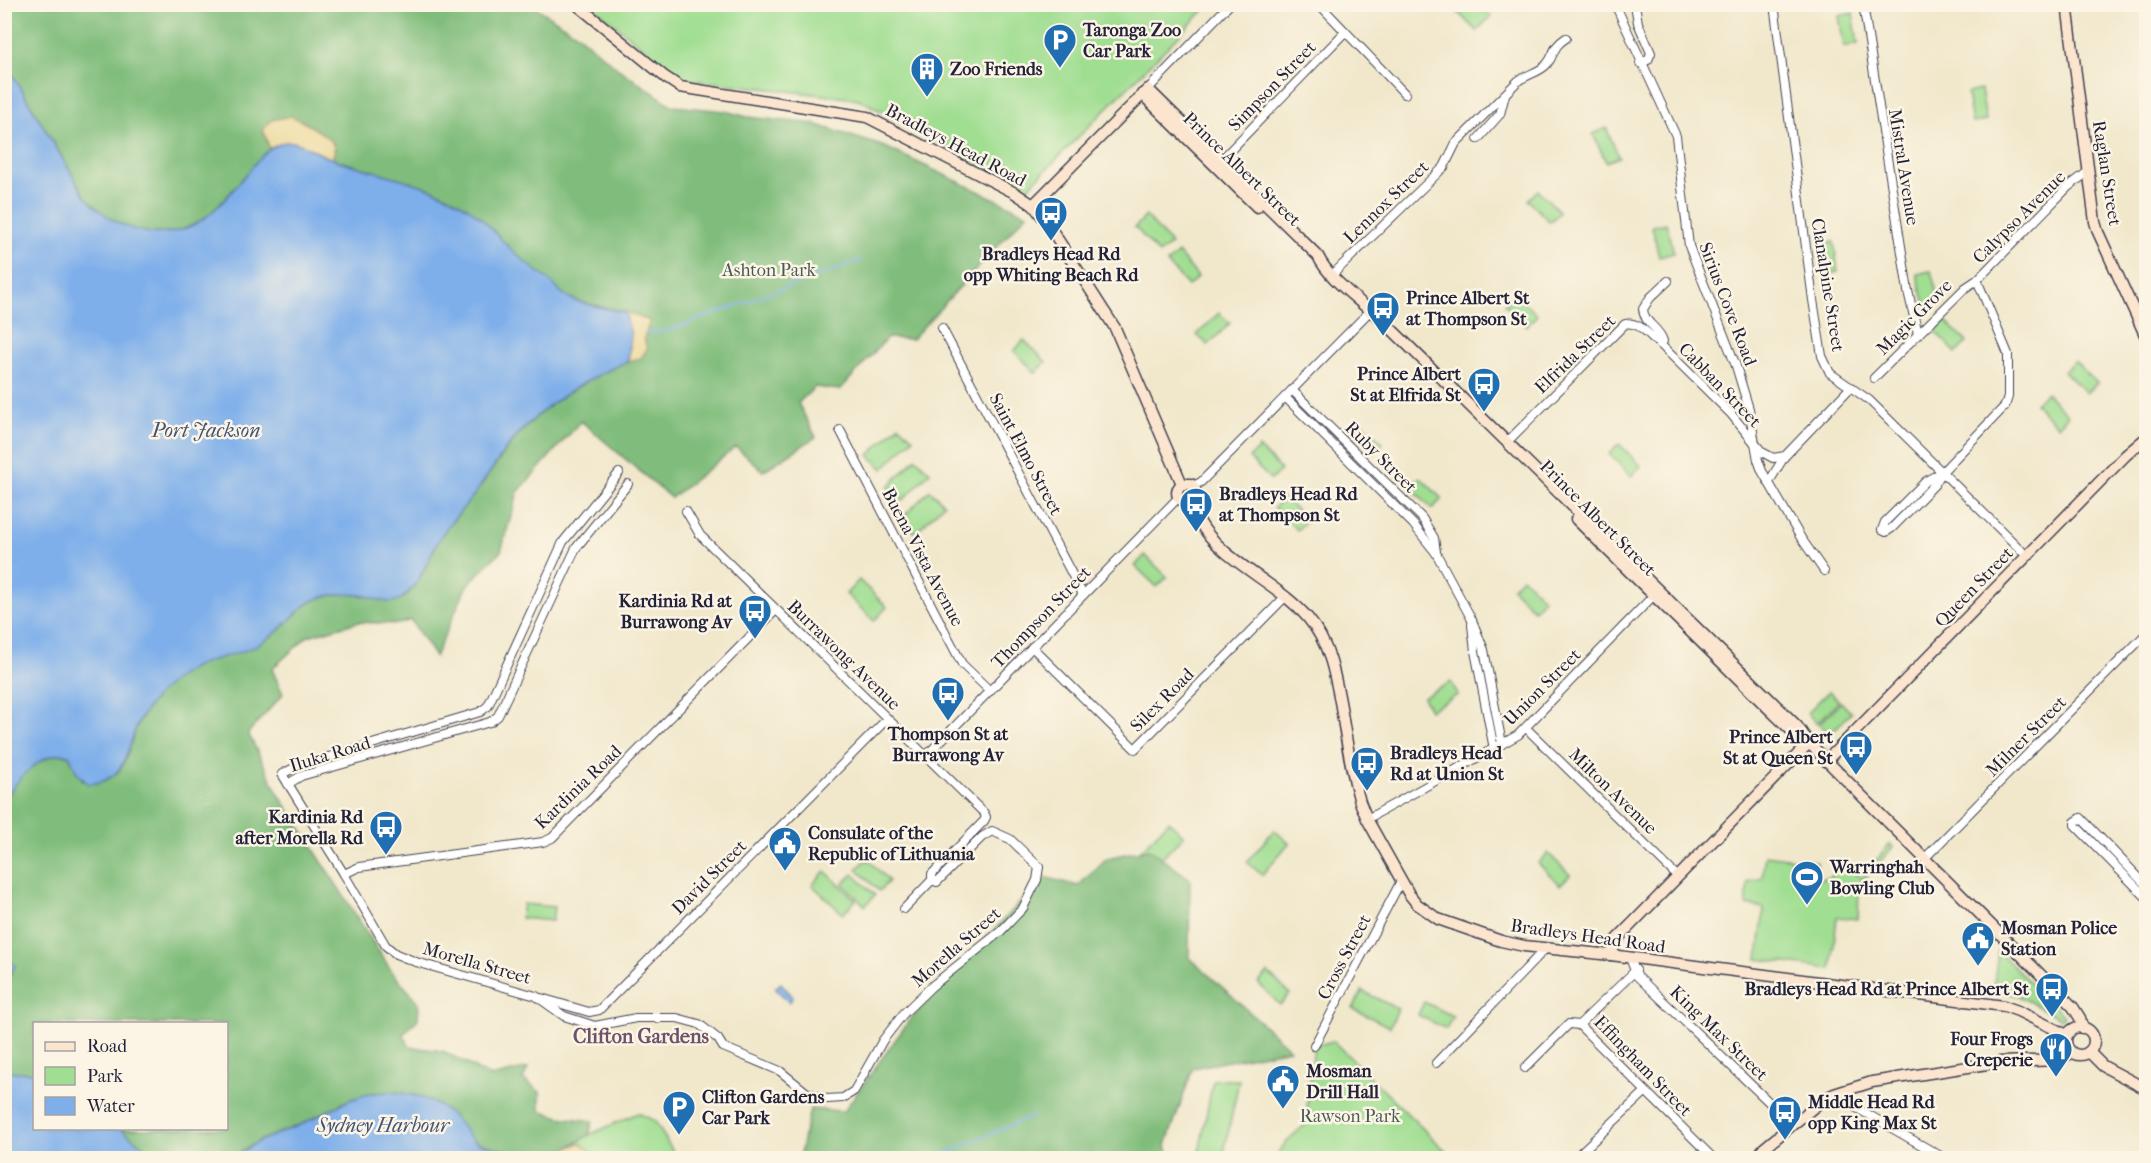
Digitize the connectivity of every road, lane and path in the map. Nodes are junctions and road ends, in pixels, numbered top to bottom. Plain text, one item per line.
1 (576, 4) edge
2 (1230, 4) edge
3 (1319, 4) edge
4 (1615, 4) edge
5 (1635, 4) edge
6 (1774, 4) edge
7 (1863, 4) edge
8 (2067, 4) edge
9 (1344, 33) junction
10 (1566, 38) dead end
11 (1640, 63) junction
12 (1145, 92) junction
13 (1405, 94) dead end
14 (1505, 94) junction
15 (1478, 139) dead end
16 (1221, 160) junction
17 (2089, 171) junction
18 (1033, 205) junction
19 (1322, 265) junction
20 (1332, 275) junction
21 (1977, 280) junction
22 (1668, 281) dead end
23 (1370, 311) junction
24 (942, 328) dead end
25 (1918, 334) junction
26 (2146, 337) edge
27 (1661, 345) junction
28 (1874, 378) dead end
29 (1851, 387) junction
30 (1292, 390) junction
31 (1285, 397) junction
32 (840, 430) dead end
33 (2146, 438) edge
34 (1507, 442) junction
35 (1757, 446) junction
36 (1785, 456) junction
37 (1942, 472) junction
38 (620, 473) dead end
39 (1769, 482) junction
40 (628, 484) dead end
41 (1186, 494) junction
42 (686, 511) dead end
43 (1436, 553) junction
44 (2027, 556) junction
45 (1824, 571) dead end
46 (1656, 593) junction
47 (1083, 595) junction
48 (1286, 596) junction
49 (776, 610) junction
50 (2146, 634) edge
51 (1032, 647) junction
52 (990, 691) junction
53 (887, 719) junction
54 (1526, 728) junction
55 (1809, 743) junction
56 (1498, 746) junction
57 (926, 756) junction
58 (1826, 761) junction
59 (288, 784) junction
60 (1367, 819) junction
61 (2114, 852) junction
62 (1925, 858) junction
63 (2108, 858) junction
64 (344, 874) junction
65 (1677, 876) junction
66 (932, 880) junction
67 (1401, 881) junction
68 (2146, 885) edge
69 (2146, 897) edge
70 (904, 909) dead end
71 (1547, 947) junction
72 (1611, 955) junction
73 (1630, 958) junction
74 (1636, 970) junction
75 (536, 996) junction
76 (1579, 1025) junction
77 (2082, 1028) junction
78 (2067, 1035) junction
79 (1314, 1046) dead end
80 (2089, 1052) junction
81 (2071, 1053) junction
82 (1436, 1062) dead end
83 (1525, 1068) dead end
84 (2146, 1089) edge
85 (1846, 1090) junction
86 (1645, 1092) junction
87 (1793, 1125) junction
88 (1575, 1158) edge
89 (1713, 1158) edge
90 (1756, 1158) edge
91 (1944, 1158) edge

1 - 18 street, Bradleys Head Road
2 - 12 street
3 - 9 street
4 - 11 street, Sirius Cove Road
5 - 11 street
6 - 29 street, Clanalpine Street
7 - 25 street, Mistral Avenue
8 - 17 street, Raglan Street
9 - 13 street
9 - 16 street, Simpson Street
10 - 14 street, Lennox Street
11 - 35 street, Sirius Cove Road
12 - 16 street, Prince Albert Street
12 - 18 street
12 - 19 street, Prince Albert Street
14 - 15 street, Lennox Street
14 - 20 street, Lennox Street
16 - 19 street, Prince Albert Street
17 - 21 street, Calypso Avenue
17 - 26 street, Raglan Street
18 - 41 street, Bradleys Head Road
19 - 20 street, Prince Albert Street
20 - 23 street, Prince Albert Street
21 - 25 street, Magic Grove
21 - 37 street, Calypso Avenue
22 - 27 street, Elfrida Street
23 - 30 street, Thompson Street
23 - 34 street, Prince Albert Street
23 - 46 street, Prince Albert Street
24 - 47 street, Saint Elmo Street
25 - 28 street, Magic Grove
27 - 34 street, Elfrida Street
27 - 35 street, Cabban Street
29 - 36 street
29 - 37 street, Clanalpine Street
30 - 31 street, Thompson Street
30 - 43 street, Ruby Street
31 - 41 street, Thompson Street
31 - 43 street, Ruby Street
32 - 52 street, Buena Vista Avenue
33 - 44 street, Queen Street
34 - 46 street, Prince Albert Street
35 - 36 street
35 - 39 street, Sirius Cove Road
36 - 39 street
37 - 37 street, Calypso Avenue
37 - 44 street, Clanalpine Street
38 - 59 street, Iluka Road
39 - 45 street, Sirius Cove Road
40 - 59 street, Iluka Road
41 - 47 street, Thompson Street
41 - 48 street, Bradleys Head Road
42 - 49 street, Burrawong Avenue
43 - 56 street, Ruby Street
44 - 58 street, Queen Street
46 - 54 street, Union Street
46 - 55 street, Prince Albert Street
47 - 51 street, Thompson Street
48 - 51 street, Silex Road
48 - 60 street, Bradleys Head Road
49 - 53 street, Burrawong Avenue
49 - 64 street, Kardinia Road
50 - 62 street, Milner Street
51 - 52 street, Thompson Street
52 - 57 street, Thompson Street
53 - 57 street, Burrawong Avenue
53 - 75 street, David Street
54 - 56 street, Union Street
54 - 65 street, Milton Avenue
55 - 58 street, Prince Albert Street
55 - 65 street
56 - 60 street, Union Street
57 - 66 street, Burrawong Avenue
58 - 62 street, Prince Albert Street
59 - 64 street, Morella Street
60 - 67 street, Bradleys Head Road
61 - 63 street
61 - 63 street
61 - 68 street
62 - 77 street, Prince Albert Street
63 - 69 street
64 - 75 street, Morella Street
65 - 72 street
66 - 70 street
66 - 75 street, Morella Street
67 - 71 street, Bradleys Head Road
67 - 79 street, Cross Street
71 - 72 street, Bradleys Head Road
71 - 82 street
72 - 73 street, Bradleys Head Road
73 - 74 street, King Max Street
73 - 78 street, Bradleys Head Road
74 - 76 street, Effingham Street
74 - 87 street, King Max Street
76 - 83 street
76 - 86 street, Effingham Street
77 - 78 street
77 - 80 street
78 - 81 street
80 - 81 street
80 - 84 street
81 - 85 street
85 - 87 street
85 - 91 street
86 - 88 street
86 - 89 street, Effingham Street
87 - 90 street

